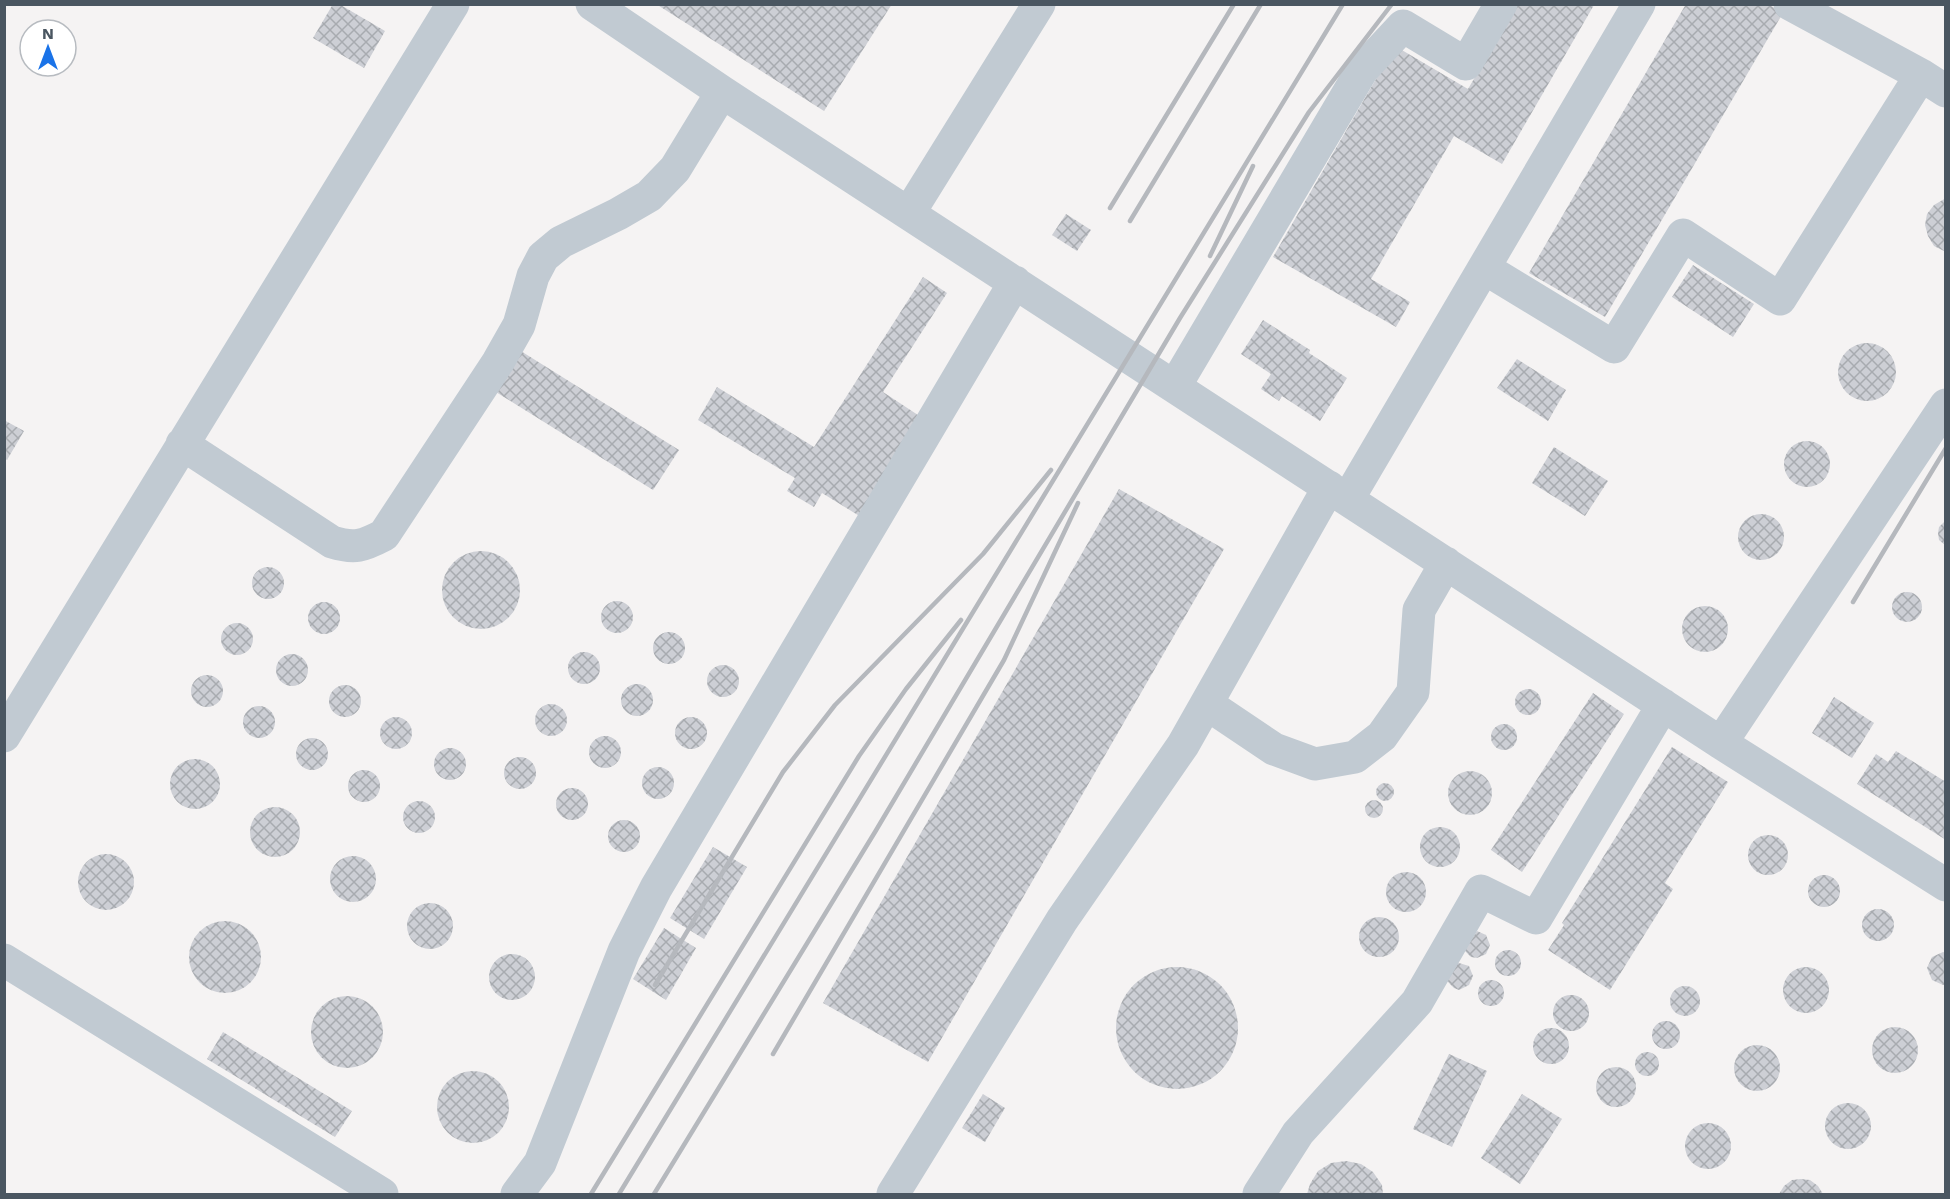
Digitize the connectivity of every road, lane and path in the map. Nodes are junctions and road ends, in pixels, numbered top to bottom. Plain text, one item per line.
1 (453, 4) edge
2 (592, 4) edge
3 (1039, 4) edge
4 (1501, 4) edge
5 (1639, 4) edge
6 (1790, 4) edge
7 (1933, 83) edge
8 (722, 92) junction
9 (909, 213) junction
10 (1484, 268) junction
11 (1015, 282) junction
12 (1175, 386) junction
13 (1946, 405) edge
14 (182, 444) junction
15 (1339, 493) junction
16 (1446, 563) junction
17 (1207, 704) junction
18 (1663, 705) junction
19 (4, 736) edge
20 (1721, 743) junction
21 (1946, 885) edge
22 (4, 960) edge
23 (382, 1194) edge
24 (517, 1194) edge
25 (893, 1194) edge
26 (1259, 1194) edge

1 - 14 lane
2 - 8 lane
3 - 9 lane
4 - 12 lane
5 - 10 lane
6 - 7 lane
7 - 10 lane
8 - 9 lane
8 - 14 lane
9 - 11 lane
10 - 15 lane
11 - 12 lane
11 - 24 lane
12 - 15 lane
13 - 20 lane
14 - 19 lane
15 - 16 lane
15 - 17 lane
16 - 17 lane
16 - 18 lane
17 - 25 lane
18 - 20 lane
18 - 26 lane
20 - 21 lane
22 - 23 lane

